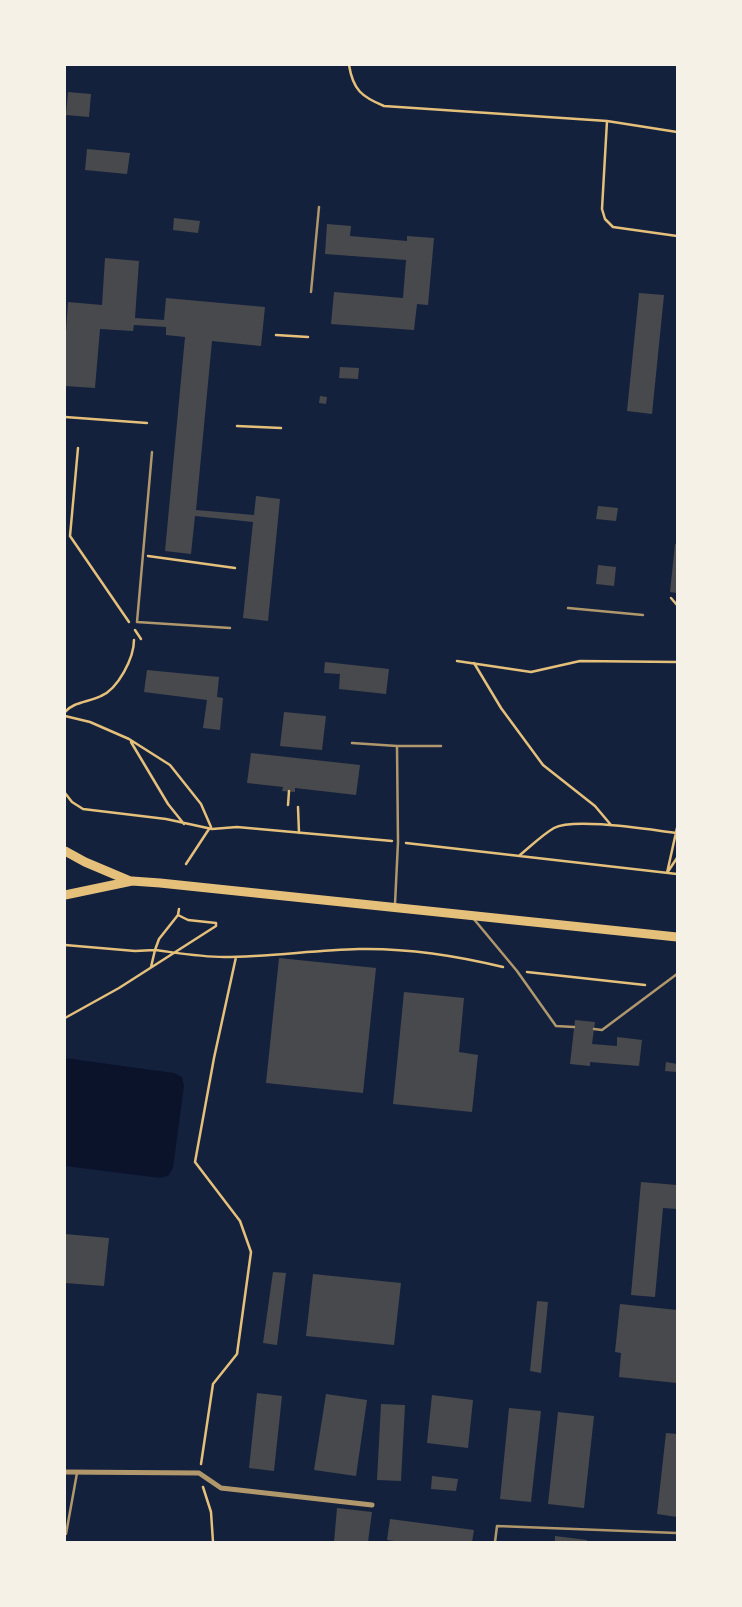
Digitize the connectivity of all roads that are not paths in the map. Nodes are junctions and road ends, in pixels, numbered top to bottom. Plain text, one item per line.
1 (319, 207) dead end
2 (311, 292) dead end
3 (152, 452) dead end
4 (568, 608) dead end
5 (643, 615) dead end
6 (230, 628) dead end
7 (352, 743) dead end
8 (397, 746) junction
9 (441, 746) dead end
10 (65, 851) edge
11 (132, 881) junction
12 (65, 895) edge
13 (394, 907) junction
14 (471, 916) junction
15 (677, 937) edge
16 (677, 974) edge
17 (574, 1027) dead end
18 (594, 1029) dead end
19 (65, 1472) edge
20 (77, 1473) junction
21 (372, 1505) dead end
22 (677, 1533) edge
23 (65, 1534) edge
24 (495, 1542) edge

1 - 2 lane
3 - 6 lane
4 - 5 lane
7 - 8 lane
8 - 9 lane
8 - 13 lane
10 - 11 main road
11 - 12 main road
11 - 13 main road
13 - 14 main road
14 - 15 main road
14 - 17 lane
16 - 18 lane
19 - 20 street
20 - 21 street
20 - 23 lane
22 - 24 lane

